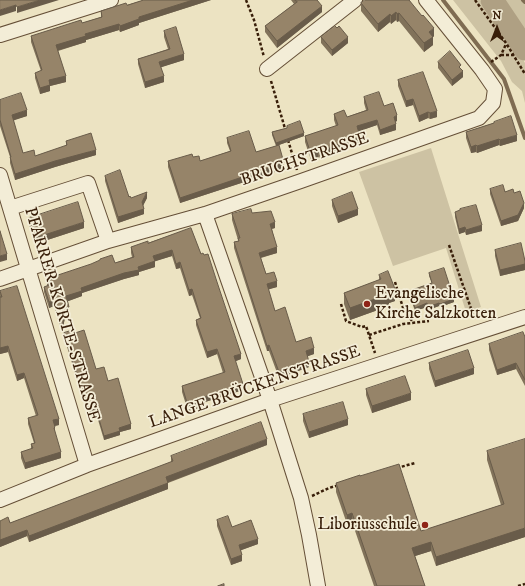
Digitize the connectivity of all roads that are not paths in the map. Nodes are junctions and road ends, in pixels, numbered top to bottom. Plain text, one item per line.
1 (111, 0) edge
2 (355, 0) edge
3 (426, 0) edge
4 (0, 35) edge
5 (267, 69) road end
6 (0, 175) edge
7 (10, 208) junction
8 (205, 214) junction
9 (108, 241) junction
10 (28, 270) junction
11 (0, 279) edge
12 (525, 317) edge
13 (270, 400) junction
14 (87, 465) junction
15 (0, 500) edge
16 (318, 586) edge

1 - 4 street
2 - 5 street
3 - 8 street, BRUCHSTRASSE
6 - 7 street, PFARRER-KORTE-STRASSE
7 - 9 street
7 - 10 street, PFARRER-KORTE-STRASSE
8 - 9 street, BRUCHSTRASSE
8 - 13 street
9 - 10 street, BRUCHSTRASSE
10 - 11 street, BRUCHSTRASSE
10 - 14 street, PFARRER-KORTE-STRASSE
12 - 13 street, LANGE BRÜCKENSTRASSE
13 - 14 street, LANGE BRÜCKENSTRASSE
13 - 16 street
14 - 15 street, LANGE BRÜCKENSTRASSE

